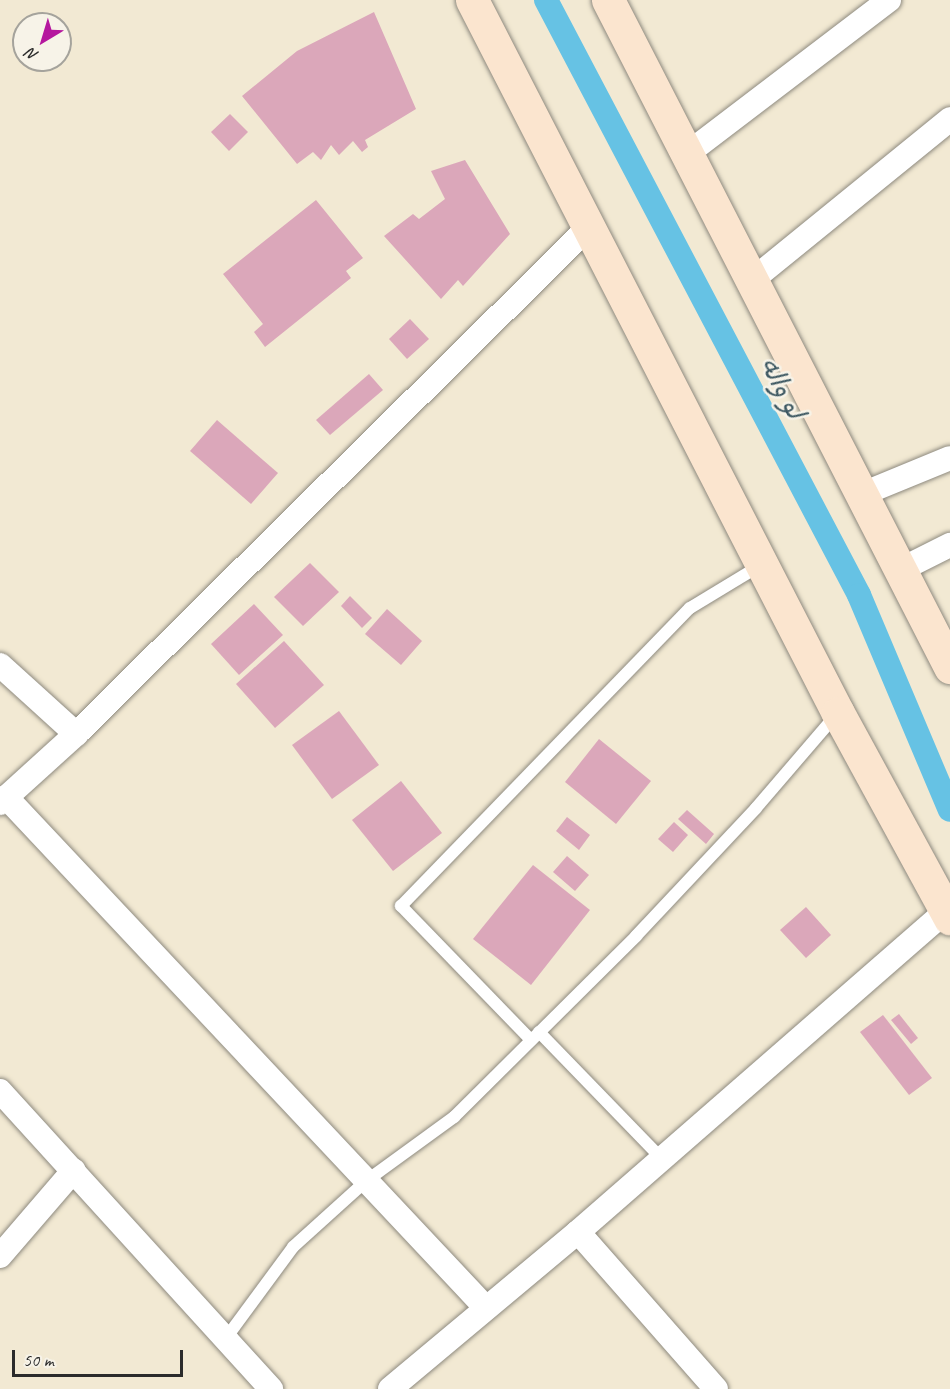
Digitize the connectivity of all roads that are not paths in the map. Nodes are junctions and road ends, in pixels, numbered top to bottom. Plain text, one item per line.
1 (472, 0) edge
2 (608, 0) edge
3 (889, 0) edge
4 (950, 119) edge
5 (687, 154) junction
6 (587, 229) junction
7 (751, 281) junction
8 (950, 458) edge
9 (860, 495) junction
10 (950, 545) edge
11 (761, 565) junction
12 (902, 569) junction
13 (0, 665) edge
14 (950, 667) edge
15 (838, 712) junction
16 (76, 734) junction
17 (3, 800) edge
18 (947, 915) edge
19 (535, 1036) junction
20 (0, 1091) edge
21 (662, 1159) junction
22 (74, 1170) junction
23 (366, 1181) junction
24 (578, 1232) junction
25 (0, 1256) edge
26 (486, 1308) junction
27 (226, 1338) junction
28 (392, 1388) edge
29 (271, 1389) edge
30 (716, 1389) edge

1 - 6 street
2 - 5 street
3 - 5 street
4 - 7 street
5 - 7 street
6 - 11 street
6 - 16 street
7 - 9 street
8 - 9 street
9 - 12 street
10 - 12 street
11 - 15 street
11 - 19 lane
12 - 14 street
13 - 16 street
15 - 18 street
15 - 19 lane
16 - 17 street
17 - 23 street
18 - 21 street
19 - 21 lane
19 - 23 lane
20 - 22 street
21 - 24 street
22 - 25 street
22 - 27 street
23 - 26 street
23 - 27 lane
24 - 26 street
24 - 30 street
26 - 28 street
27 - 29 street

